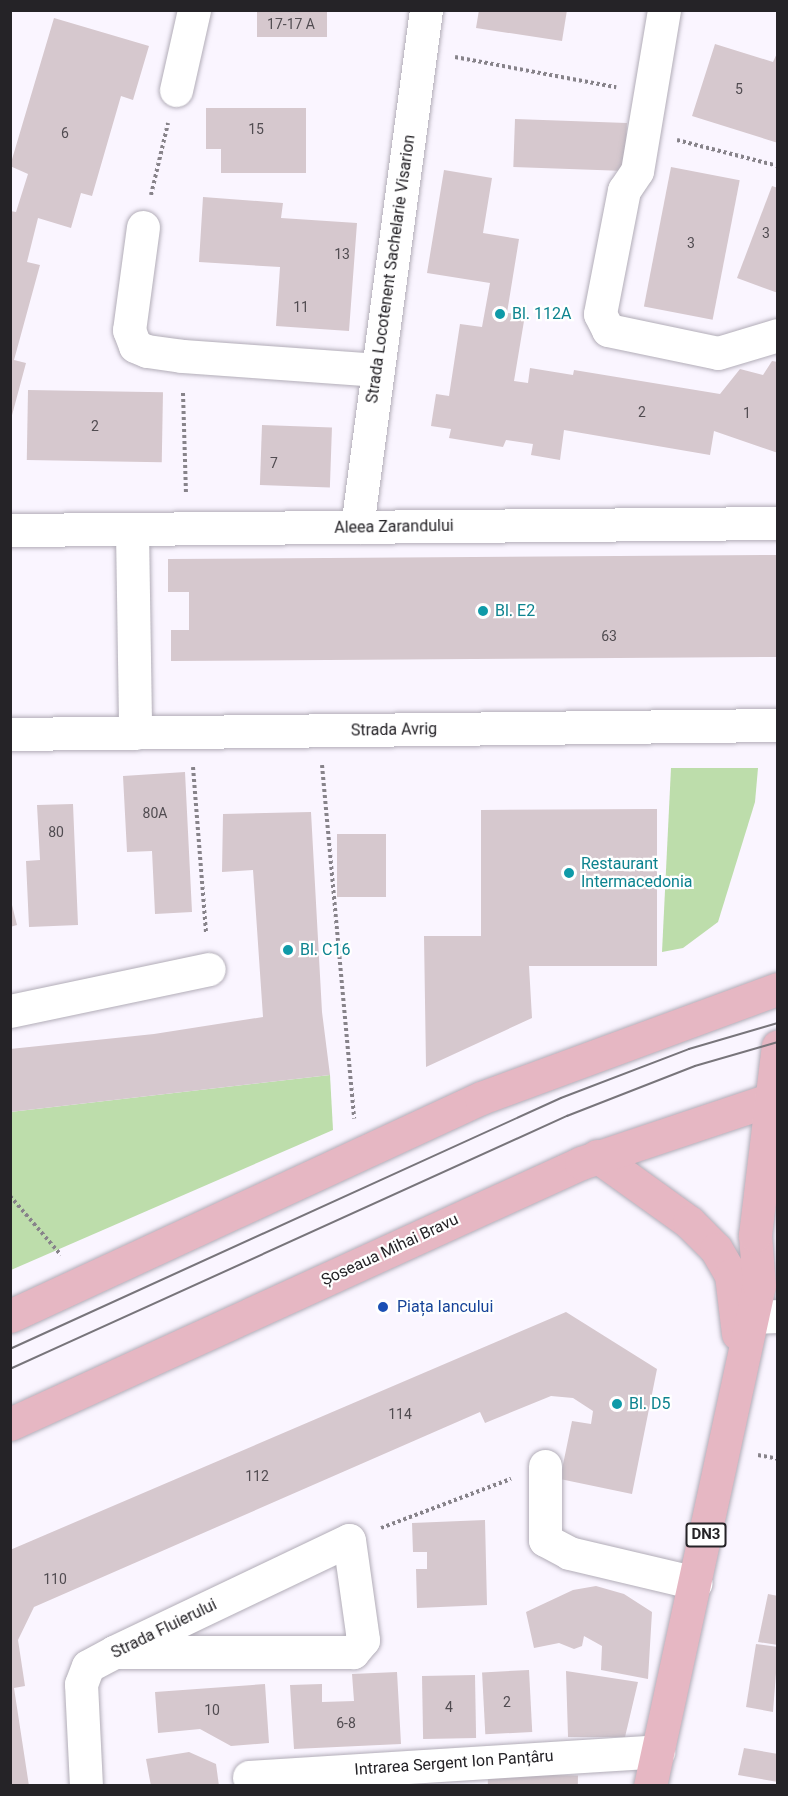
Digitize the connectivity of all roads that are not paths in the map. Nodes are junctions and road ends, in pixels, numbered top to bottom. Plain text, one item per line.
1 (194, 10) edge
2 (426, 10) edge
3 (664, 10) edge
4 (176, 90) road end
5 (144, 228) road end
6 (777, 335) edge
7 (375, 370) junction
8 (777, 524) edge
9 (357, 527) junction
10 (10, 530) edge
11 (132, 531) junction
12 (777, 725) edge
13 (135, 733) junction
14 (10, 734) edge
15 (209, 969) road end
16 (777, 989) edge
17 (10, 1011) edge
18 (777, 1046) edge
19 (774, 1098) edge
20 (597, 1156) junction
21 (777, 1255) edge
22 (759, 1285) junction
23 (10, 1316) edge
24 (765, 1316) edge
25 (741, 1372) junction
26 (10, 1424) edge
27 (545, 1466) road end
28 (696, 1583) junction
29 (114, 1652) junction
30 (658, 1751) junction
31 (249, 1777) dead end
32 (86, 1785) edge
33 (650, 1785) edge

1 - 4 street
2 - 7 street, Strada Locotenent Sachelarie Visarion
3 - 6 street
5 - 7 street
7 - 9 street, Strada Locotenent Sachelarie Visarion
8 - 9 street, Aleea Zarandului
9 - 11 street, Aleea Zarandului
10 - 11 street, Aleea Zarandului
11 - 13 street
12 - 13 street, Strada Avrig
13 - 14 street, Strada Avrig
15 - 17 street
16 - 23 main road
18 - 19 main road, DN3
19 - 20 main road, Șoseaua Mihai Bravu
19 - 22 main road, DN3
20 - 25 main road
20 - 26 main road, Șoseaua Mihai Bravu
21 - 22 main road, DN3
22 - 24 main road, DN3
24 - 25 main road, DN3
25 - 28 main road, DN3
27 - 28 street
28 - 30 main road, DN3
29 - 29 street, Strada Fluierului
29 - 32 street, Strada Fluierului
30 - 31 street, Intrarea Sergent Ion Panțâru
30 - 33 main road, DN3

